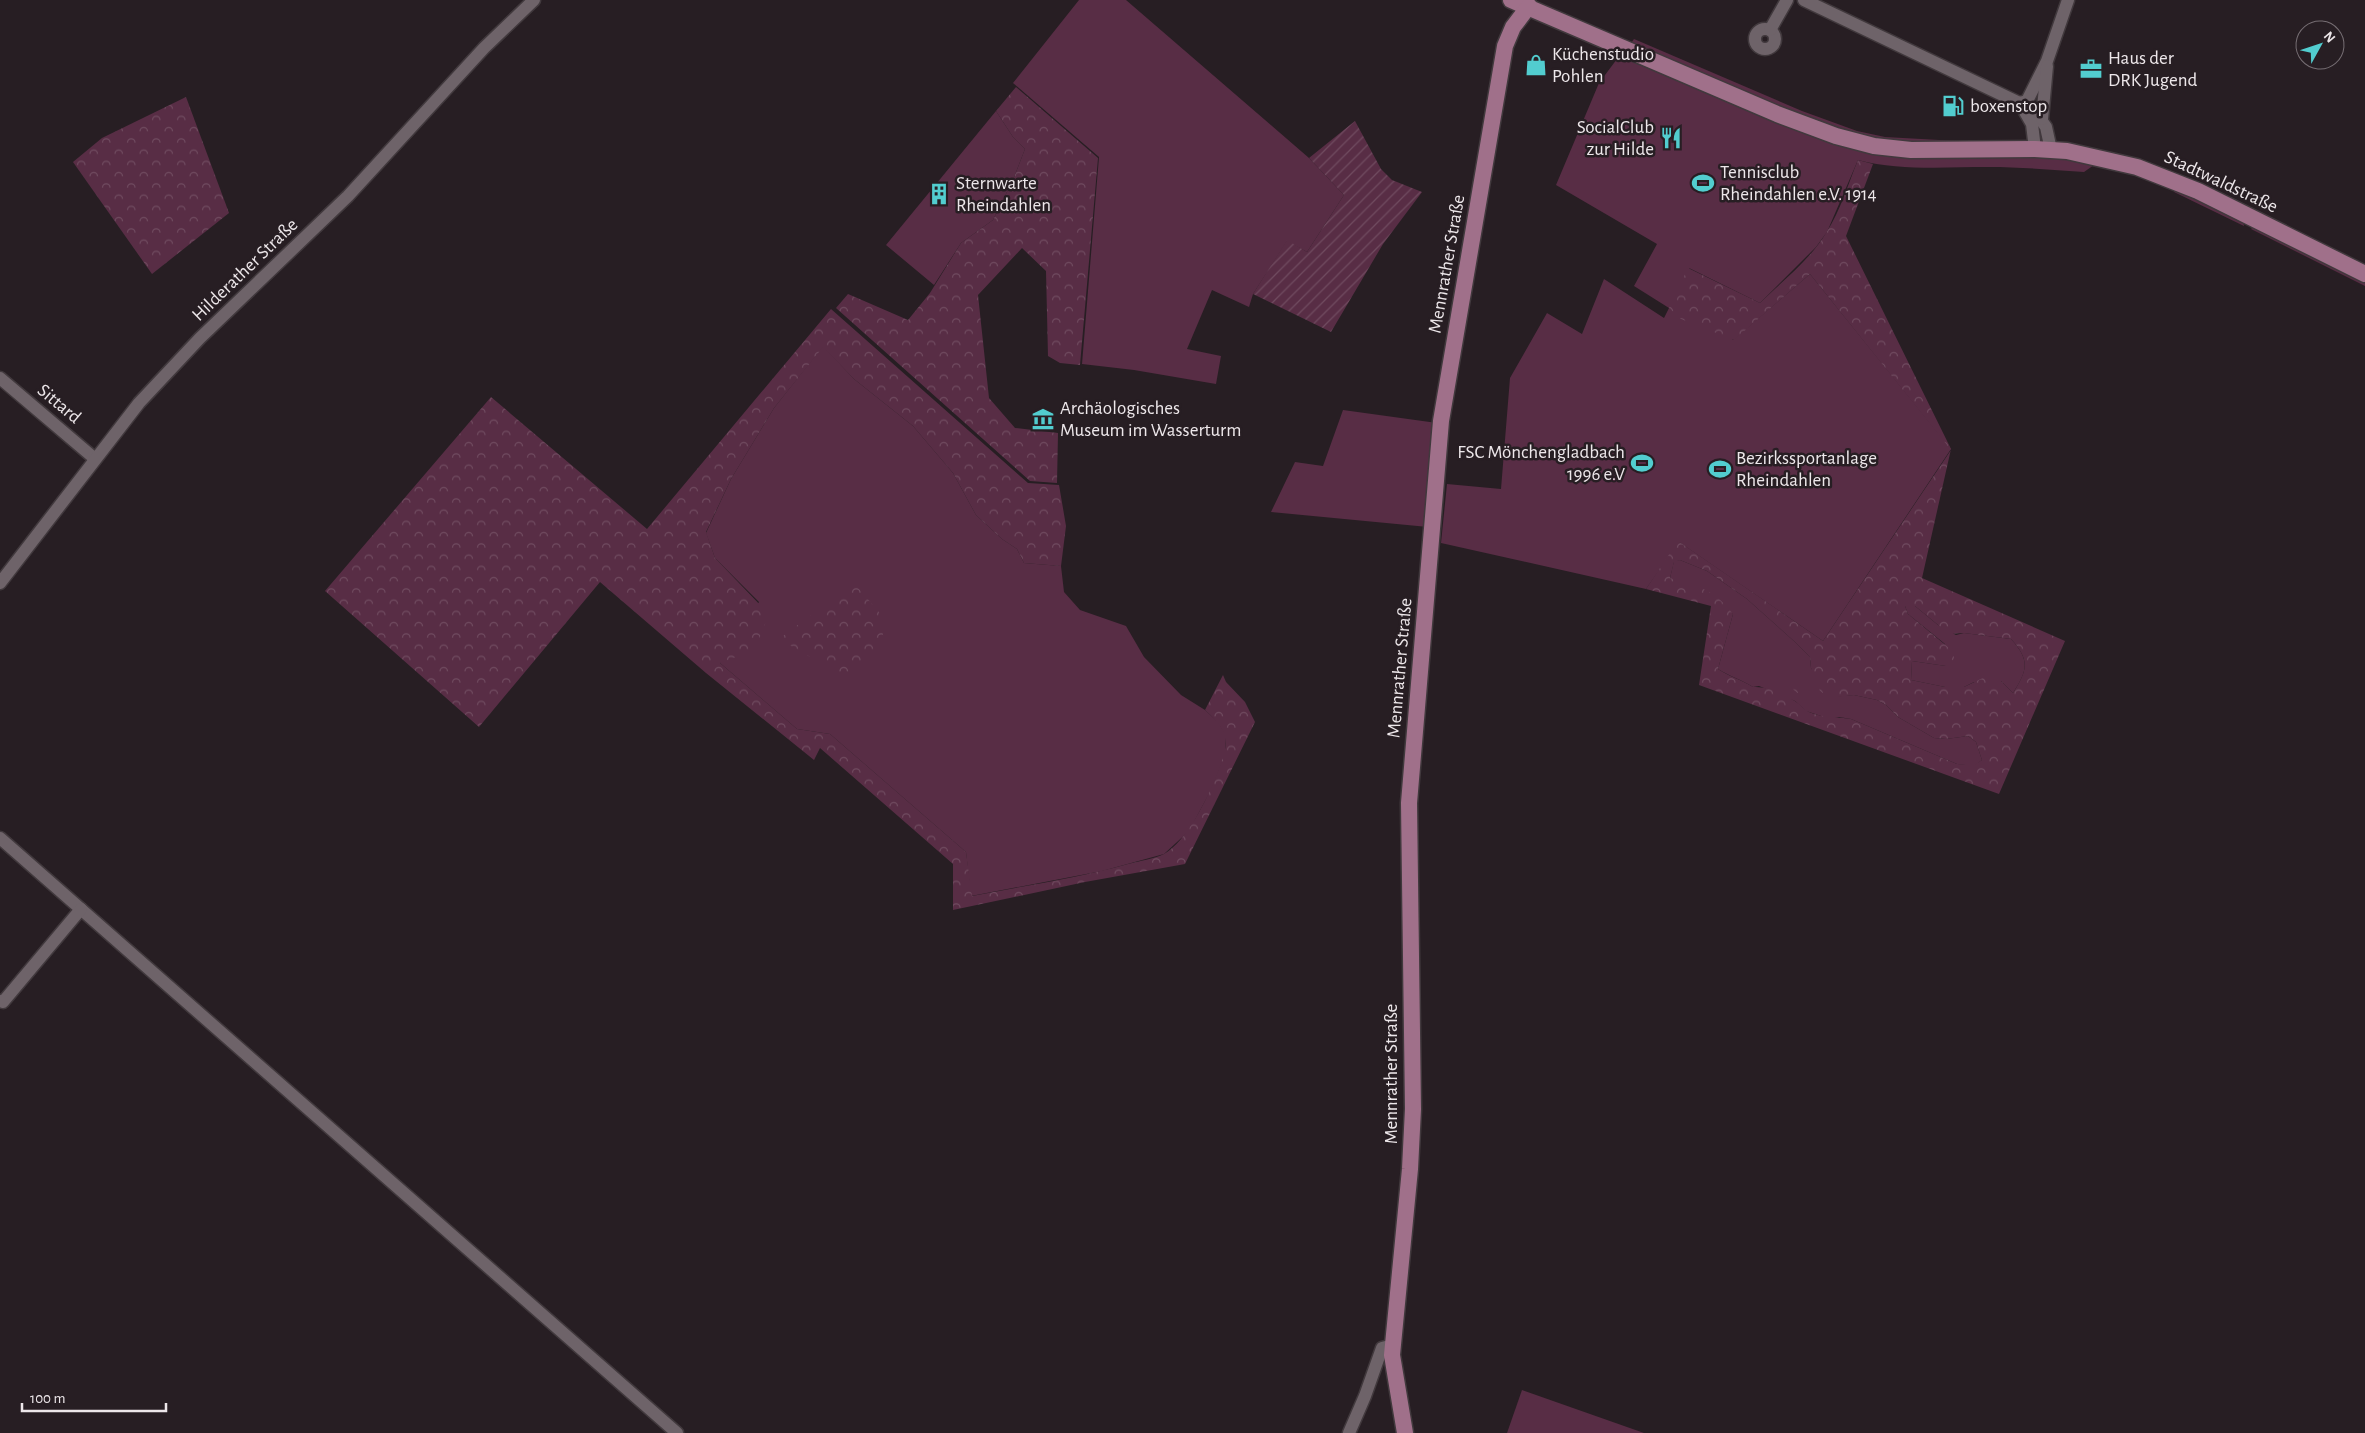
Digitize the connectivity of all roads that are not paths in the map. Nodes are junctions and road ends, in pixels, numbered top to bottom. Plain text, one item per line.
1 (534, 0) edge
2 (1511, 0) edge
3 (1787, 0) edge
4 (1804, 0) edge
5 (2068, 0) edge
6 (1532, 3) edge
7 (1770, 30) dead end
8 (2047, 61) junction
9 (2019, 103) junction
10 (2042, 119) junction
11 (2043, 149) junction
12 (2365, 274) edge
13 (0, 378) edge
14 (94, 458) junction
15 (0, 583) edge
16 (0, 838) edge
17 (81, 909) junction
18 (0, 1001) edge
19 (1393, 1345) junction
20 (678, 1433) edge
21 (1349, 1433) edge
22 (1405, 1433) edge

1 - 14 street, Hilderather Straße
2 - 6 main road, Stadtwaldstraße
3 - 7 street
4 - 9 street
5 - 8 street
6 - 11 main road, Stadtwaldstraße
6 - 19 main road, Mennrather Straße
8 - 9 street
8 - 10 street
9 - 10 street
9 - 11 street
10 - 11 street
11 - 12 main road, Stadtwaldstraße
13 - 14 street, Sittard
14 - 15 street, Hilderather Straße
16 - 17 street
17 - 18 street
17 - 20 street
19 - 21 street
19 - 22 main road, Mennrather Straße

